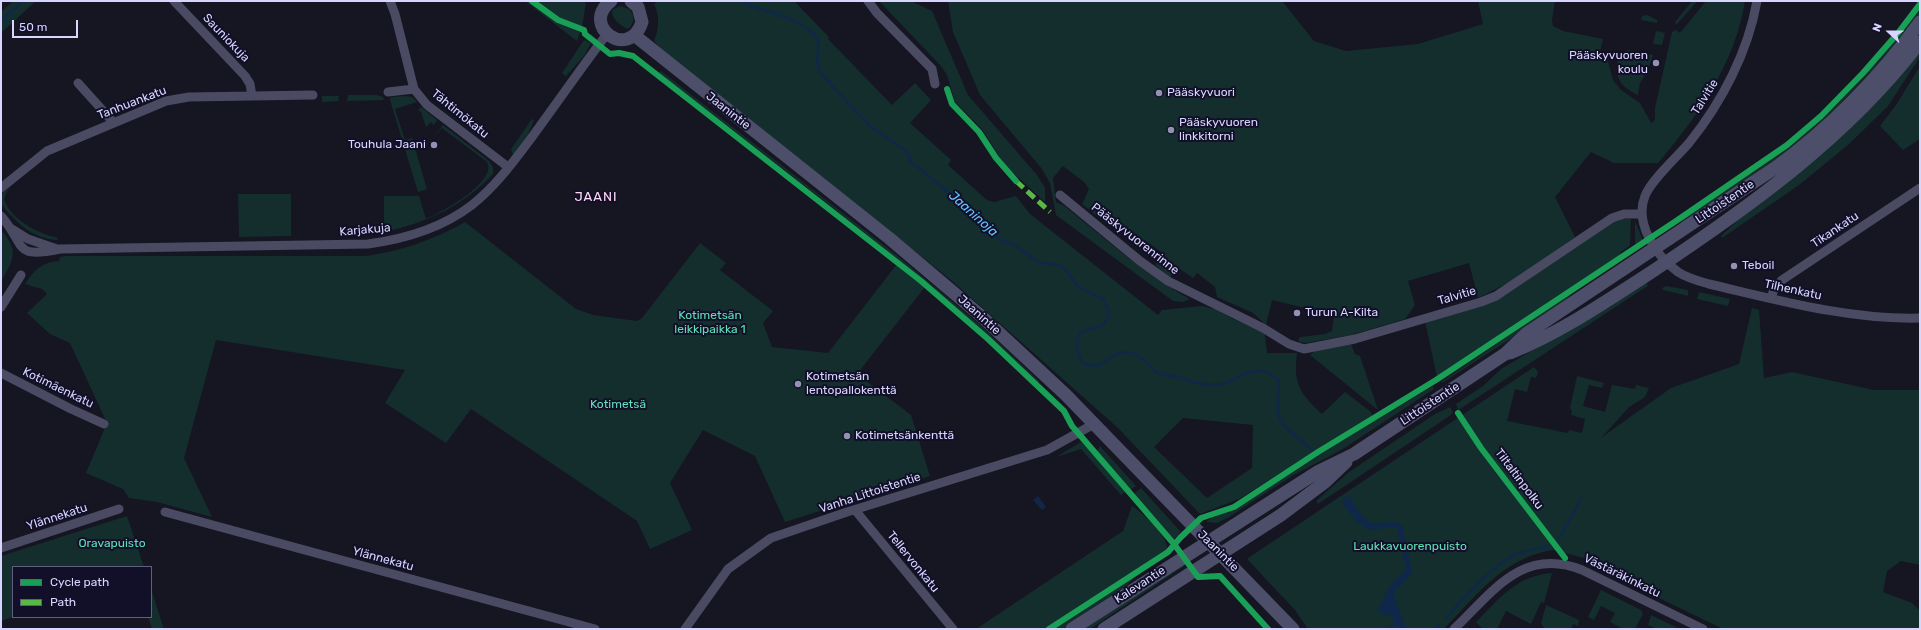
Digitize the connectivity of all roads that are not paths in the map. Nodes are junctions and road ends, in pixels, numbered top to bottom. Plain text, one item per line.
1 (174, 1) edge
2 (390, 1) edge
3 (868, 1) edge
4 (1757, 1) edge
5 (605, 2) edge
6 (634, 2) edge
7 (1920, 22) edge
8 (607, 34) junction
9 (634, 35) junction
10 (1920, 42) edge
11 (78, 83) dead end
12 (935, 84) dead end
13 (414, 89) junction
14 (388, 92) dead end
15 (313, 95) dead end
16 (252, 96) junction
17 (114, 123) junction
18 (508, 167) junction
19 (1, 188) edge
20 (1920, 188) edge
21 (1060, 195) dead end
22 (1642, 214) junction
23 (1, 216) edge
24 (11, 228) junction
25 (1656, 248) junction
26 (60, 249) junction
27 (1667, 262) junction
28 (21, 275) dead end
29 (1771, 298) junction
30 (1, 307) edge
31 (1920, 318) edge
32 (1263, 328) joint
33 (1505, 354) junction
34 (1, 373) edge
35 (104, 424) dead end
36 (1094, 424) junction
37 (1354, 454) junction
38 (119, 509) dead end
39 (856, 510) junction
40 (165, 512) dead end
41 (1208, 542) junction
42 (1, 548) edge
43 (1221, 554) junction
44 (595, 629) edge
45 (685, 629) edge
46 (953, 629) edge
47 (1072, 629) edge
48 (1104, 629) edge
49 (1293, 629) edge
50 (1454, 629) edge
51 (1703, 629) edge

1 - 16 street, Sauniokuja
2 - 13 street, Tähtimökatu
3 - 12 street
4 - 22 street, Talvitie
5 - 8 main road
6 - 9 main road
7 - 25 main road, Littoistentie
8 - 9 main road
8 - 18 street, Karjakuja
9 - 36 main road, Jaanintie
10 - 27 main road, Littoistentie
11 - 17 street
13 - 14 street
13 - 18 street, Tähtimökatu
15 - 16 street, Tanhuankatu
16 - 17 street, Tanhuankatu
17 - 19 street, Tanhuankatu
18 - 26 street, Karjakuja
20 - 29 street, Tikankatu
21 - 32 street, Pääskyvuorenrinne
22 - 25 street, Talvitie
22 - 32 street, Talvitie
23 - 24 street
24 - 26 street
24 - 26 street, Karjakuja
25 - 27 street, Tilhenkatu
25 - 33 main road, Littoistentie
27 - 29 street, Tilhenkatu
27 - 33 main road, Littoistentie
28 - 30 street
29 - 31 street, Tilhenkatu
33 - 37 main road, Littoistentie
34 - 35 street, Kotimäenkatu
36 - 39 street, Vanha Littoistentie
36 - 41 main road, Jaanintie
37 - 41 main road, Littoistentie
37 - 43 main road, Littoistentie
38 - 42 street, Ylännekatu
39 - 45 street, Vanha Littoistentie
39 - 46 street, Tellervonkatu
40 - 44 street, Ylännekatu
41 - 43 main road, Jaanintie
41 - 47 main road, Kalevantie
43 - 48 main road, Kalevantie
43 - 49 main road, Jaanintie
50 - 51 street, Västäräkinkatu

